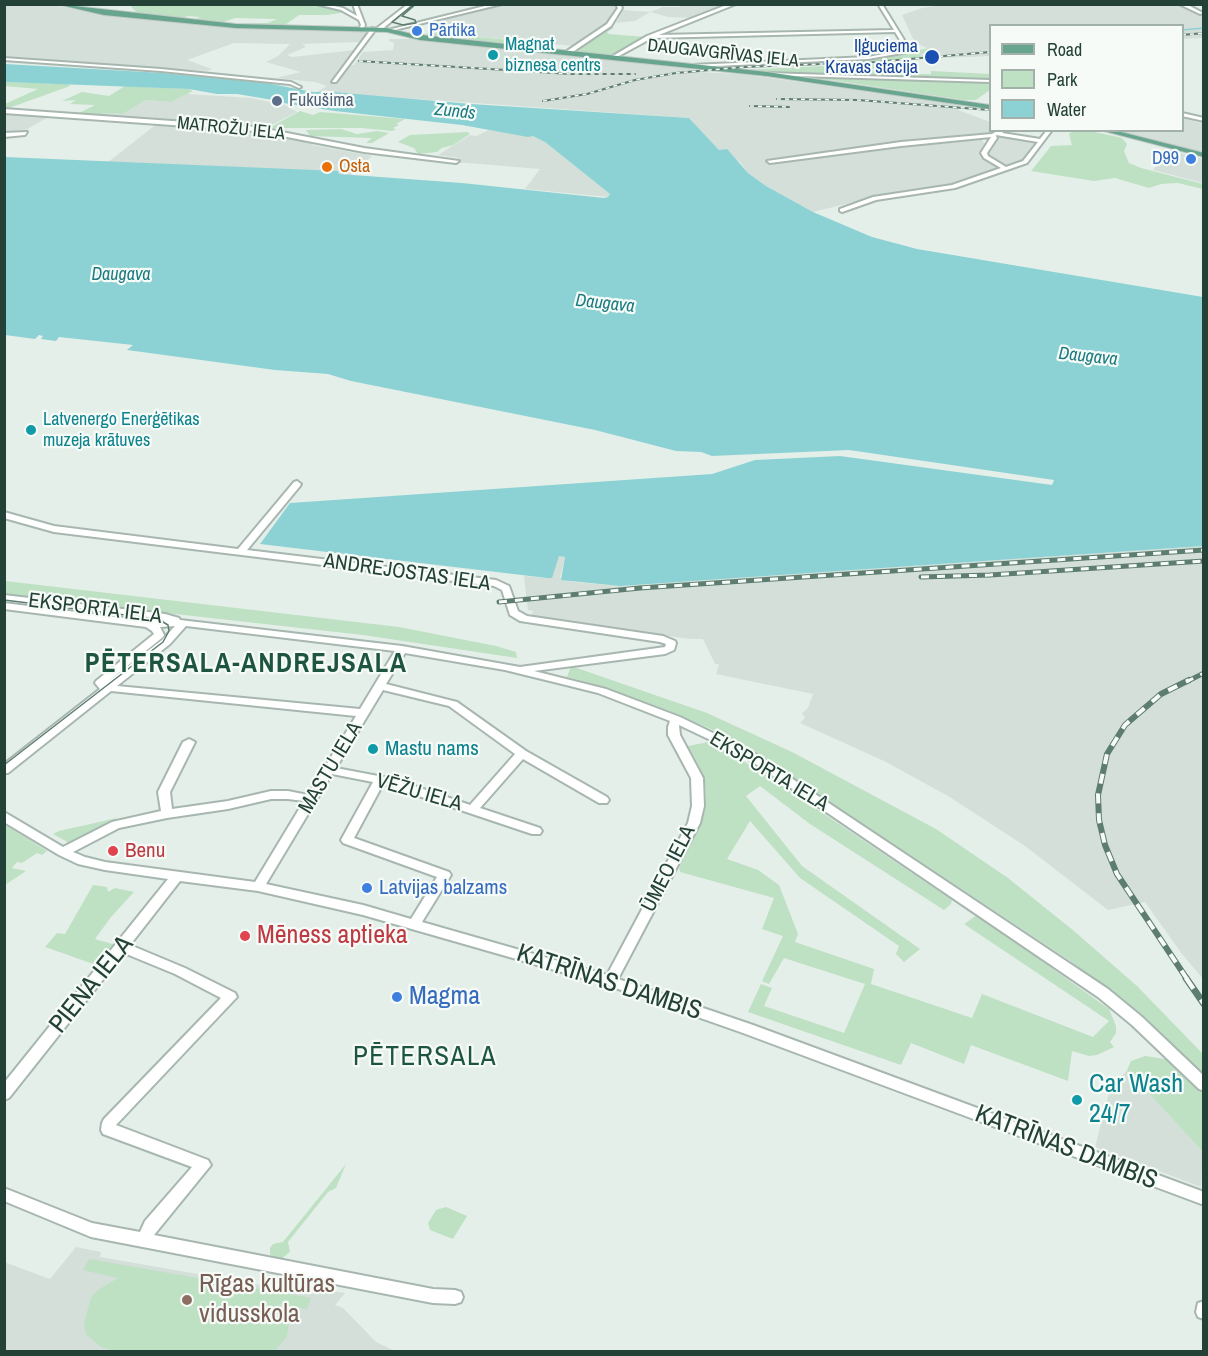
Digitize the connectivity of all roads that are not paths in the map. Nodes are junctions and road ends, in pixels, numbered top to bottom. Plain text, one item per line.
1 (58, 4) edge
2 (318, 4) edge
3 (354, 4) edge
4 (411, 4) edge
5 (500, 4) edge
6 (618, 4) edge
7 (734, 4) edge
8 (880, 4) edge
9 (1181, 4) edge
10 (1201, 13) dead end
11 (360, 19) junction
12 (361, 28) junction
13 (377, 29) junction
14 (390, 30) junction
15 (897, 31) junction
16 (650, 37) junction
17 (569, 52) junction
18 (613, 57) junction
19 (4, 59) edge
20 (694, 66) junction
21 (767, 74) junction
22 (334, 81) dead end
23 (989, 81) edge
24 (299, 87) dead end
25 (989, 107) edge
26 (4, 111) edge
27 (1184, 115) edge
28 (1203, 120) edge
29 (1000, 132) edge
30 (1049, 132) edge
31 (1111, 132) edge
32 (25, 133) dead end
33 (995, 134) junction
34 (4, 135) edge
35 (1043, 141) junction
36 (1203, 155) edge
37 (456, 161) dead end
38 (771, 161) dead end
39 (1006, 169) junction
40 (842, 210) dead end
41 (297, 484) dead end
42 (4, 515) edge
43 (241, 551) junction
44 (4, 598) edge
45 (4, 606) edge
46 (184, 623) junction
47 (149, 624) junction
48 (402, 649) junction
49 (521, 670) junction
50 (380, 686) junction
51 (110, 688) junction
52 (364, 713) junction
53 (676, 719) junction
54 (189, 742) dead end
55 (522, 753) junction
56 (4, 770) edge
57 (330, 770) junction
58 (380, 780) junction
59 (312, 799) junction
60 (603, 800) dead end
61 (473, 809) junction
62 (167, 814) junction
63 (4, 816) edge
64 (536, 831) dead end
65 (63, 852) junction
66 (178, 875) junction
67 (258, 887) junction
68 (414, 924) junction
69 (123, 947) junction
70 (610, 981) junction
71 (1203, 1085) edge
72 (4, 1094) edge
73 (4, 1194) edge
74 (1203, 1199) edge
75 (144, 1240) junction
76 (455, 1297) dead end

1 - 12 main road, DAUGAVGRĪVAS IELA
2 - 11 street
3 - 11 street
4 - 13 street
5 - 14 street
6 - 17 street
7 - 16 street
8 - 15 street
9 - 10 street
11 - 12 street
12 - 13 main road, DAUGAVGRĪVAS IELA
13 - 14 main road, DAUGAVGRĪVAS IELA
13 - 22 street
14 - 17 main road, DAUGAVGRĪVAS IELA
15 - 16 street
15 - 20 street
16 - 18 street
17 - 18 main road, DAUGAVGRĪVAS IELA
18 - 20 main road, DAUGAVGRĪVAS IELA
19 - 24 street
20 - 21 main road, DAUGAVGRĪVAS IELA
21 - 23 street
21 - 25 main road, DAUGAVGRĪVAS IELA
26 - 37 street, MATROŽU IELA
27 - 28 street
29 - 33 street
30 - 35 street
31 - 36 main road
32 - 34 street
33 - 35 street
33 - 38 street
33 - 39 street
35 - 39 street
39 - 40 street
41 - 43 street
42 - 43 street, ANDREJOSTAS IELA
43 - 49 street, ANDREJOSTAS IELA
44 - 46 street, EKSPORTA IELA
45 - 47 street, EKSPORTA IELA
46 - 47 street, EKSPORTA IELA
46 - 48 street, EKSPORTA IELA
46 - 51 street
47 - 51 street
48 - 49 street, EKSPORTA IELA
48 - 50 street, MASTU IELA
49 - 53 street, EKSPORTA IELA
50 - 52 street, MASTU IELA
50 - 55 street
51 - 52 street
51 - 56 street
52 - 57 street, MASTU IELA
53 - 70 street, ŪMEO IELA
53 - 71 street, EKSPORTA IELA
54 - 62 street
55 - 60 street
55 - 61 street
57 - 58 street, VĒŽU IELA
57 - 59 street, MASTU IELA
58 - 61 street, VĒŽU IELA
58 - 68 street
59 - 62 street
59 - 67 street, MASTU IELA
61 - 64 street, VĒŽU IELA
62 - 65 street
63 - 65 street, KATRĪNAS DAMBIS
65 - 66 street, KATRĪNAS DAMBIS
66 - 67 street, KATRĪNAS DAMBIS
66 - 69 street, PIENA IELA
67 - 68 street, KATRĪNAS DAMBIS
68 - 70 street, KATRĪNAS DAMBIS
69 - 72 street, PIENA IELA
69 - 75 street
70 - 74 street, KATRĪNAS DAMBIS
73 - 75 street
75 - 76 street

